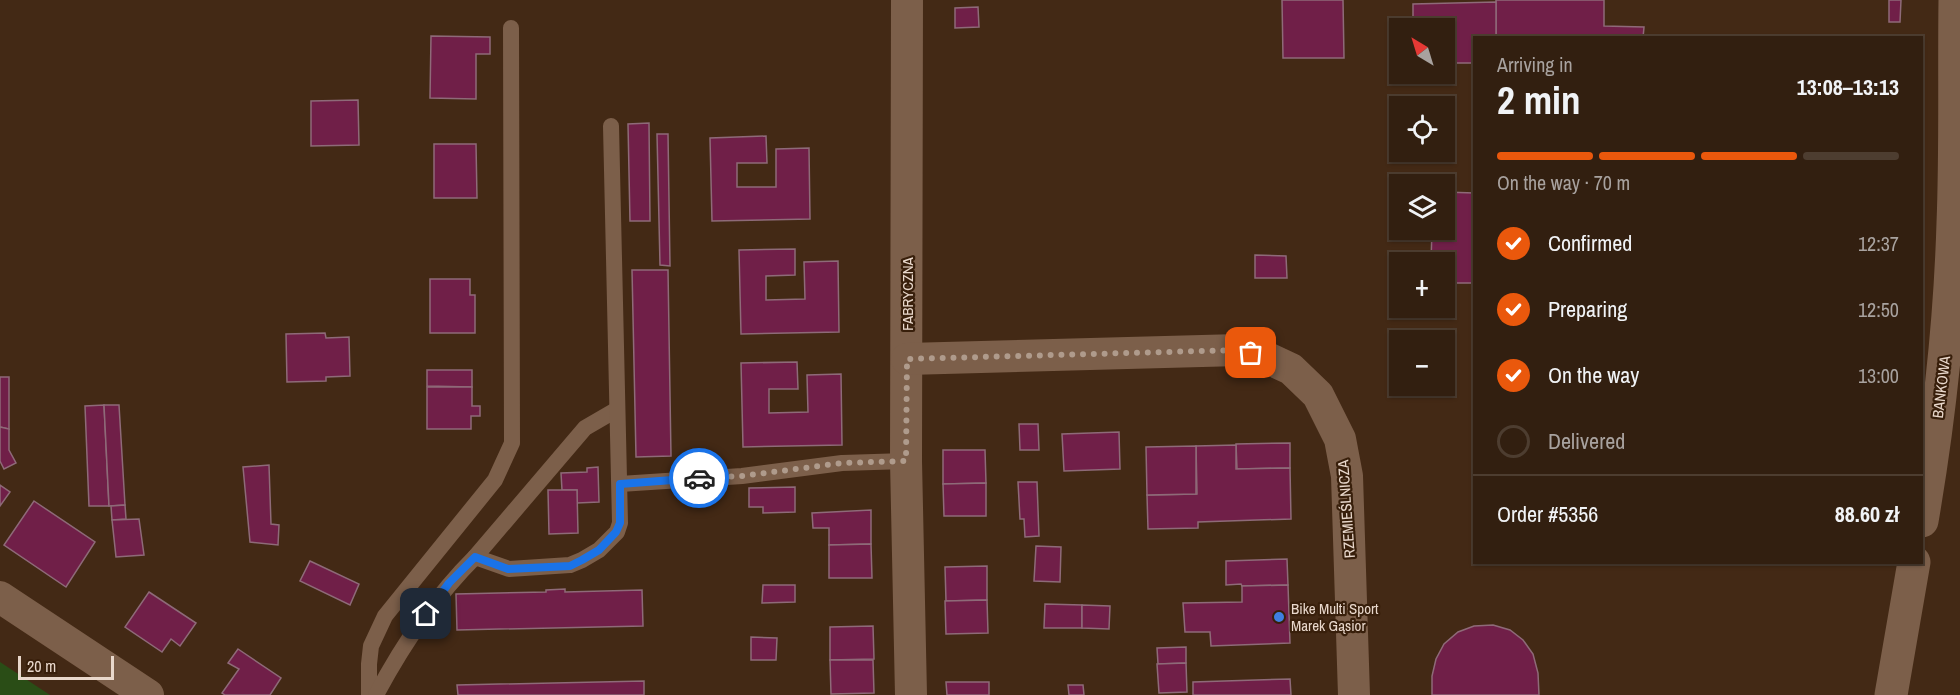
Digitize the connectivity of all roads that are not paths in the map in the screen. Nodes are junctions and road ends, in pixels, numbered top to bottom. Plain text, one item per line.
1 (907, 0) edge
2 (1955, 0) edge
3 (511, 28) dead end
4 (611, 126) dead end
5 (907, 359) junction
6 (616, 410) junction
7 (906, 461) junction
8 (620, 484) junction
9 (1923, 515) edge
10 (475, 557) junction
11 (1914, 564) edge
12 (0, 597) edge
13 (148, 695) edge
14 (369, 695) edge
15 (376, 695) edge
16 (911, 695) edge
17 (1354, 695) edge
18 (1891, 695) edge

1 - 5 street, FABRYCZNA
2 - 9 street, BANKOWA
3 - 14 lane
4 - 6 lane
5 - 7 street, FABRYCZNA
5 - 17 street, RZEMIEŚLNICZA
6 - 8 lane
6 - 10 lane
7 - 8 lane
7 - 16 street, FABRYCZNA
8 - 10 lane
10 - 15 lane
11 - 18 street
12 - 13 street

